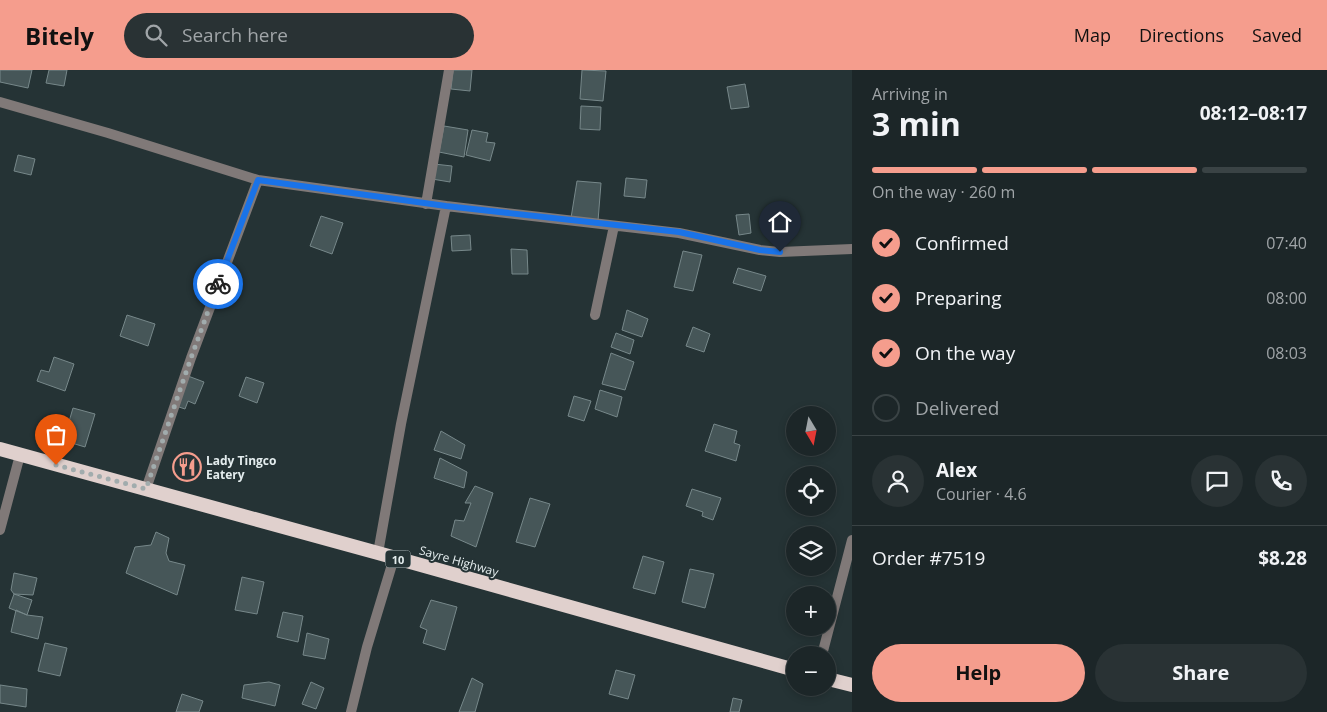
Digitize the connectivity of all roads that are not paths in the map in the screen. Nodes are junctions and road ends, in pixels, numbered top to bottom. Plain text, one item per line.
1 (449, 70) edge
2 (0, 102) edge
3 (258, 180) junction
4 (426, 204) junction
5 (446, 206) junction
6 (614, 226) junction
7 (852, 249) edge
8 (595, 315) dead end
9 (0, 449) edge
10 (20, 455) junction
11 (146, 489) junction
12 (0, 530) edge
13 (852, 540) edge
14 (378, 553) junction
15 (394, 558) junction
16 (824, 646) edge
17 (786, 667) edge
18 (836, 681) edge
19 (852, 686) edge
20 (351, 712) edge

1 - 4 street
2 - 3 street
3 - 4 street
3 - 11 street
4 - 5 street
5 - 6 street
5 - 14 street
6 - 7 street
6 - 8 street
9 - 10 highway, Sayre Highway / 10
10 - 11 highway, Sayre Highway / 10
10 - 12 street
11 - 14 highway, Sayre Highway / 10
13 - 16 street
14 - 15 highway, Sayre Highway / 10
15 - 17 highway, Sayre Highway / 10
15 - 20 street
18 - 19 highway

